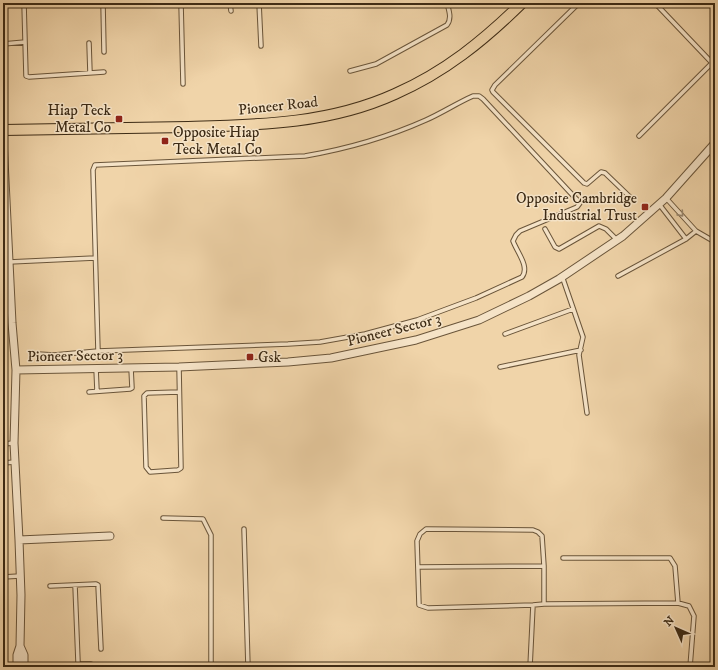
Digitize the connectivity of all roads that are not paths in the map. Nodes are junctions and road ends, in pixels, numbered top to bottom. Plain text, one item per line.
1 (24, 3) edge
2 (103, 3) edge
3 (181, 3) edge
4 (230, 3) edge
5 (259, 3) edge
6 (447, 3) edge
7 (522, 3) edge
8 (579, 3) edge
9 (655, 3) edge
10 (230, 11) dead end
11 (25, 42) junction
12 (89, 43) dead end
13 (3, 44) edge
14 (261, 46) dead end
15 (104, 52) dead end
16 (714, 65) edge
17 (350, 71) dead end
18 (104, 72) dead end
19 (90, 73) junction
20 (183, 84) dead end
21 (3, 130) edge
22 (639, 136) dead end
23 (3, 139) edge
24 (715, 143) edge
25 (631, 198) dead end
26 (666, 198) junction
27 (659, 204) junction
28 (545, 229) dead end
29 (696, 231) junction
30 (686, 239) junction
31 (617, 240) junction
32 (715, 242) edge
33 (95, 258) junction
34 (9, 262) junction
35 (6, 272) edge
36 (562, 276) junction
37 (618, 276) dead end
38 (573, 309) junction
39 (505, 334) dead end
40 (581, 350) junction
41 (98, 351) junction
42 (38, 354) dead end
43 (96, 367) junction
44 (179, 367) junction
45 (500, 367) dead end
46 (131, 368) junction
47 (16, 370) junction
48 (97, 391) junction
49 (89, 392) dead end
50 (179, 392) junction
51 (586, 413) dead end
52 (14, 443) junction
53 (3, 444) edge
54 (15, 462) junction
55 (3, 463) edge
56 (163, 518) dead end
57 (244, 529) dead end
58 (110, 536) dead end
59 (19, 540) junction
60 (563, 558) dead end
61 (544, 566) junction
62 (418, 567) junction
63 (20, 576) junction
64 (3, 577) edge
65 (75, 585) junction
66 (50, 586) dead end
67 (678, 603) junction
68 (544, 604) junction
69 (533, 605) junction
70 (20, 646) junction
71 (101, 649) dead end
72 (17, 667) edge
73 (24, 667) edge
74 (92, 667) edge
75 (211, 667) edge
76 (248, 667) edge
77 (530, 667) edge
78 (690, 667) edge

1 - 11 lane
2 - 15 lane
3 - 20 lane
4 - 10 lane
5 - 14 lane
6 - 17 lane
7 - 21 main road, Pioneer Road
8 - 25 lane
9 - 16 lane
11 - 13 lane
11 - 19 lane
12 - 19 lane
16 - 22 lane
18 - 19 lane
23 - 34 street
24 - 26 street, Pioneer Sector 3
26 - 27 street, Pioneer Sector 3
26 -> 29 lane
27 - 30 lane
27 - 31 street, Pioneer Sector 3
28 - 31 lane
29 - 30 lane
29 - 32 lane
30 - 37 lane
31 - 36 street, Pioneer Sector 3
33 - 34 lane
33 - 41 lane
33 - 41 lane
34 - 35 street
35 - 47 street
36 - 38 lane
36 - 44 street, Pioneer Sector 3
38 - 39 lane
38 - 40 lane
40 - 45 lane
40 - 51 lane
41 - 42 lane
43 - 46 street, Pioneer Sector 3
43 - 47 street, Pioneer Sector 3
43 - 48 lane
44 - 46 street, Pioneer Sector 3
44 - 50 lane
46 - 48 lane
47 - 52 street
48 - 49 lane
50 - 50 lane
52 - 53 lane
52 - 54 street
54 - 55 lane
54 - 59 street
56 - 75 lane
57 - 76 lane
58 - 59 street
59 - 63 street
60 - 67 lane
61 - 62 lane
61 - 62 lane
61 - 68 lane
62 - 69 lane
63 - 64 lane
63 - 70 street
65 - 66 lane
65 - 71 lane
65 - 74 lane
67 - 68 lane
67 - 78 lane
68 - 69 lane
69 - 77 lane
70 - 72 street
70 - 73 street

